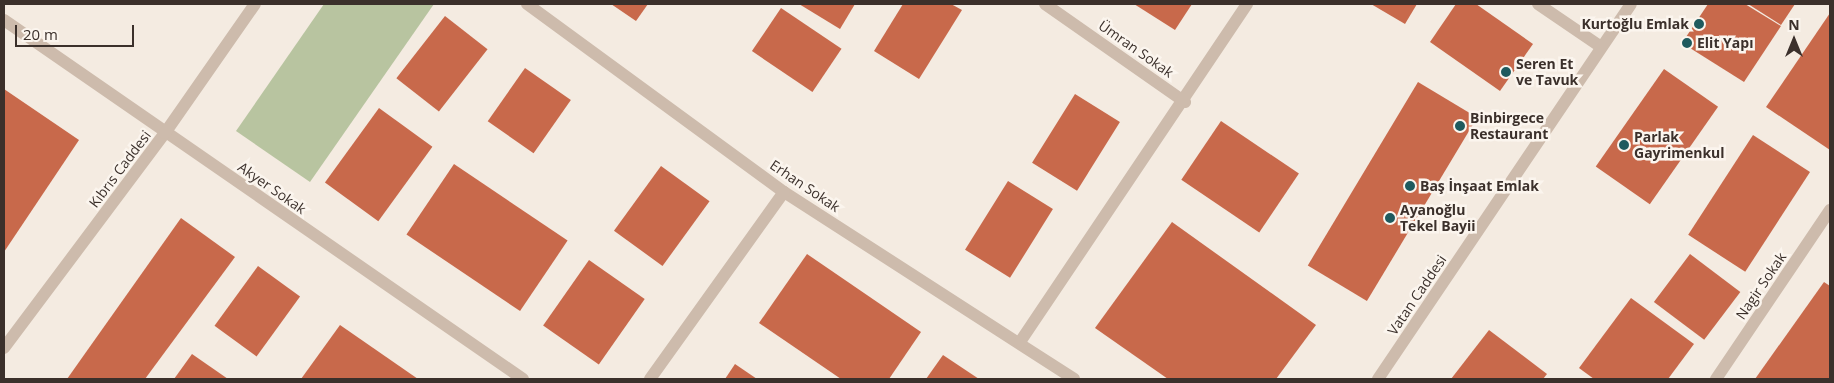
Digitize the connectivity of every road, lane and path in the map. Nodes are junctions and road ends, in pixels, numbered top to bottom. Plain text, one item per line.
1 (255, 4) edge
2 (527, 4) edge
3 (1045, 4) edge
4 (1247, 4) edge
5 (1538, 4) edge
6 (1631, 4) edge
7 (4, 20) edge
8 (1601, 47) junction
9 (1184, 102) junction
10 (165, 133) junction
11 (784, 192) junction
12 (1830, 210) edge
13 (1020, 342) junction
14 (4, 348) edge
15 (523, 379) edge
16 (650, 379) edge
17 (1074, 379) edge
18 (1378, 379) edge
19 (1716, 379) edge

1 - 10 street, Kıbrıs Caddesi
2 - 11 street, Erhan Sokak
3 - 9 street, Ümran Sokak
4 - 9 street
5 - 8 street
6 - 8 street, Vatan Caddesi
7 - 10 street, Akyer Sokak
8 - 18 street, Vatan Caddesi
9 - 13 street
10 - 14 street, Kıbrıs Caddesi
10 - 15 street, Akyer Sokak
11 - 13 street, Erhan Sokak
11 - 16 street
12 - 19 street, Nagir Sokak
13 - 17 street, Erhan Sokak

